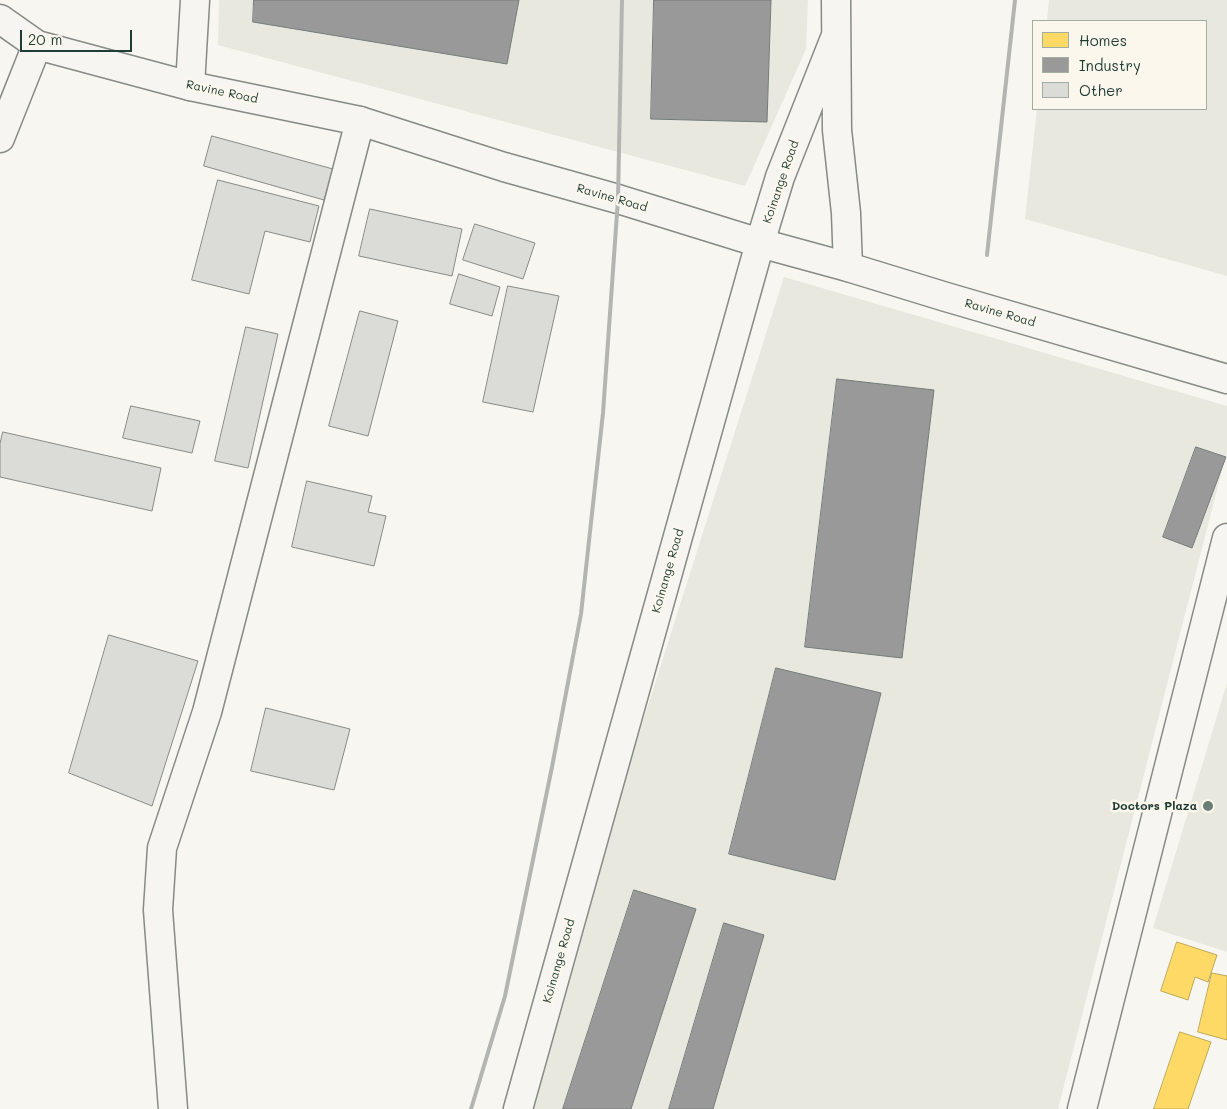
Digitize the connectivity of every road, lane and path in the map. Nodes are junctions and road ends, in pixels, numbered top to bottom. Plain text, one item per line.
1 (195, 0) edge
2 (836, 0) edge
3 (0, 19) edge
4 (836, 38) junction
5 (37, 45) junction
6 (190, 86) junction
7 (360, 121) junction
8 (0, 138) edge
9 (760, 243) junction
10 (848, 267) junction
11 (1227, 378) edge
12 (1227, 538) edge
13 (173, 1109) edge
14 (518, 1109) edge
15 (1082, 1109) edge

1 - 6 street
2 - 4 street, Koinange Road
3 - 5 street, Ravine Road
4 - 9 street, Koinange Road
4 - 10 street, Koinange Road
5 - 6 street, Ravine Road
5 - 8 street
6 - 7 street, Ravine Road
7 - 9 street, Ravine Road
7 - 13 street
9 - 10 street, Ravine Road
9 - 14 street, Koinange Road
10 - 11 street, Ravine Road
12 - 15 street

